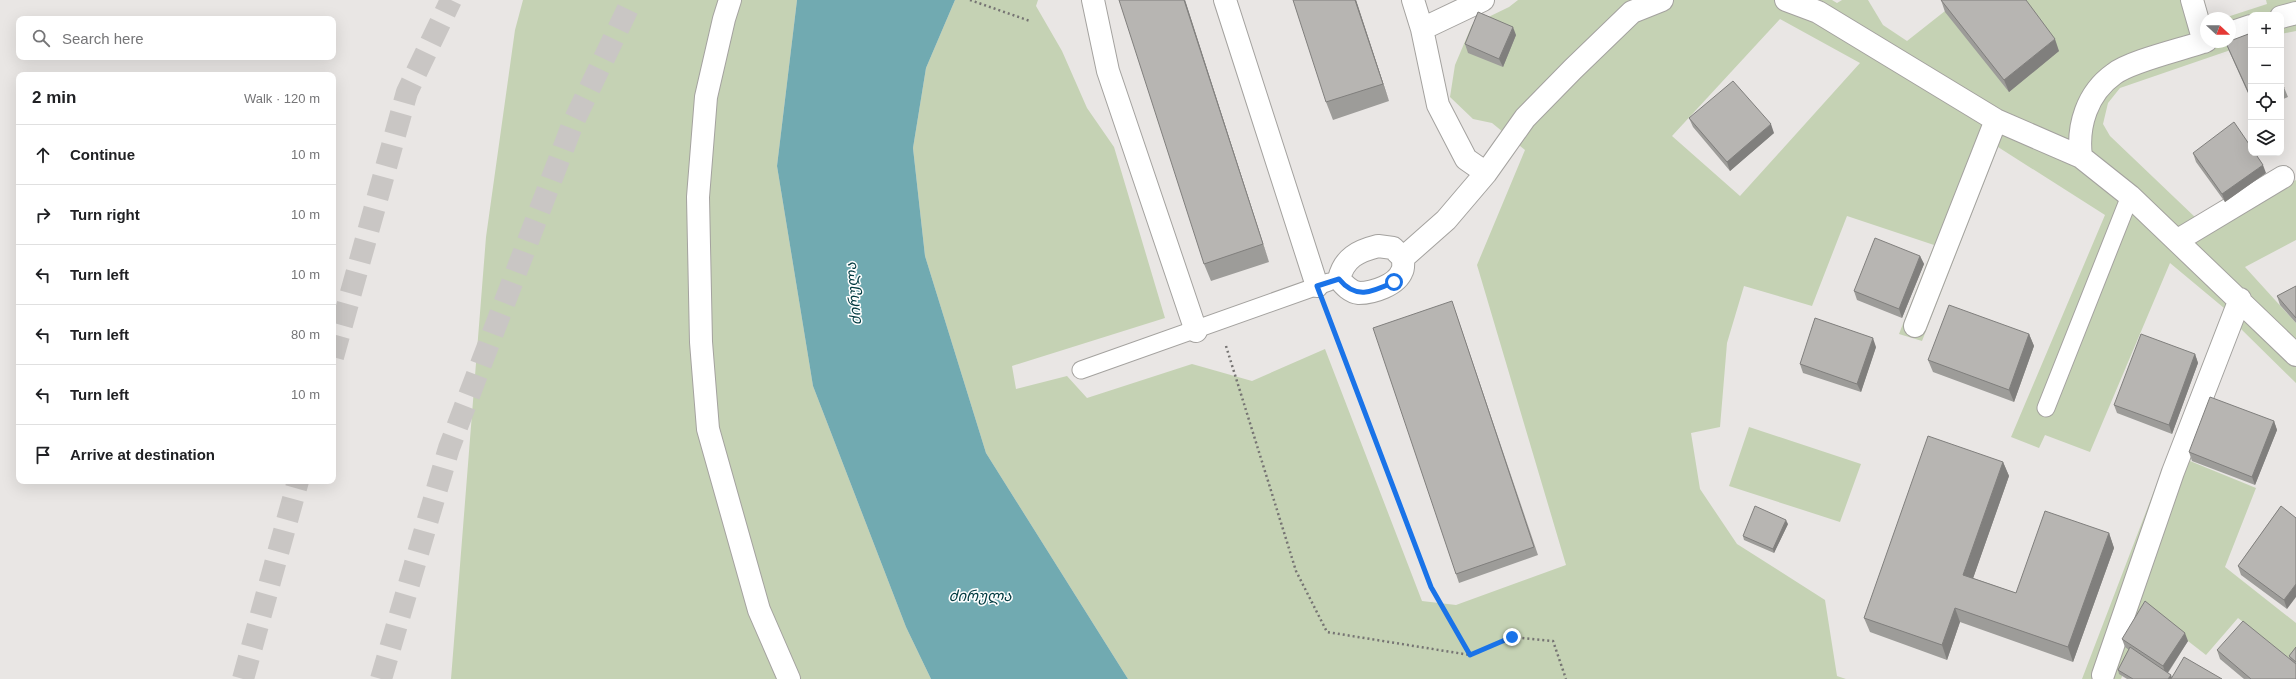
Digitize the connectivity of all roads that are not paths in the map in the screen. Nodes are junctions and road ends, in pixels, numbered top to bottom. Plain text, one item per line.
1 (730, 0) edge
2 (1093, 0) edge
3 (1226, 0) edge
4 (1413, 0) edge
5 (1483, 0) edge
6 (1662, 0) edge
7 (1786, 0) edge
8 (2192, 0) edge
9 (2276, 0) edge
10 (2279, 12) edge
11 (2296, 13) edge
12 (2284, 15) edge
13 (2200, 26) edge
14 (2248, 27) edge
15 (1422, 28) junction
16 (2236, 31) edge
17 (2200, 44) edge
18 (1996, 120) junction
19 (2081, 157) junction
20 (1486, 173) junction
21 (2283, 177) dead end
22 (2130, 196) junction
23 (2178, 240) junction
24 (1403, 258) junction
25 (1339, 279) junction
26 (1317, 286) junction
27 (2240, 299) junction
28 (1915, 326) dead end
29 (1196, 331) junction
30 (2296, 355) edge
31 (1081, 370) dead end
32 (2046, 408) dead end
33 (2103, 675) dead end
34 (788, 679) edge

1 - 34 street
2 - 29 street
3 - 26 street
4 - 15 street
5 - 15 street
6 - 20 street
7 - 18 street
8 - 13 street
9 - 10 street
11 - 12 street
14 - 16 street
15 - 20 street
17 - 19 street
18 - 19 street
18 - 28 street
19 - 22 street
20 - 24 street
21 - 23 street
22 - 23 street
22 - 32 lane
23 - 27 street
24 - 25 street
24 - 25 street
25 - 26 lane
26 - 29 lane
27 - 30 street
27 - 33 street
29 - 31 lane

